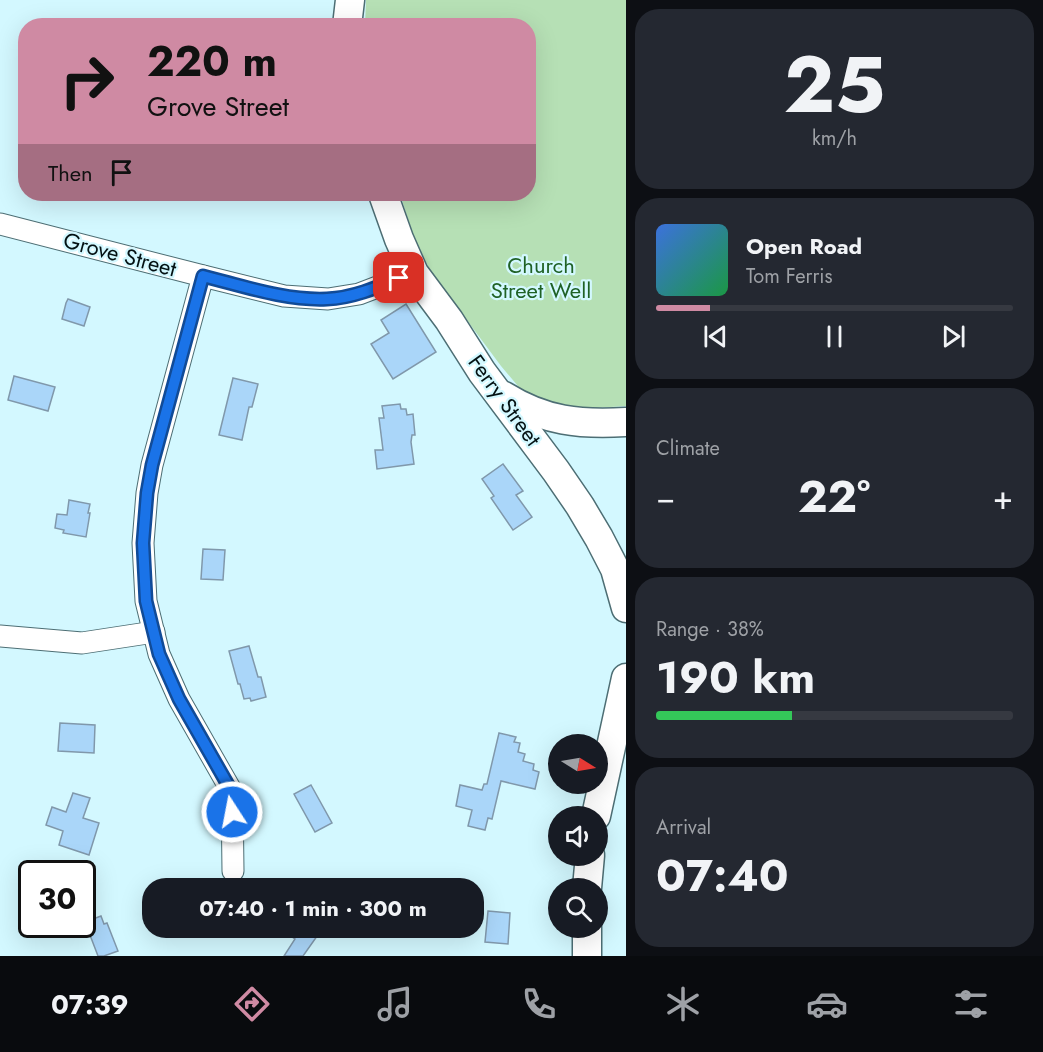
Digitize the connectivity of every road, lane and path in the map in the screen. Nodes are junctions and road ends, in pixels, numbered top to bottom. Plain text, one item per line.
1 (350, 0) edge
2 (348, 18) edge
3 (386, 201) edge
4 (0, 224) edge
5 (414, 273) junction
6 (203, 276) junction
7 (497, 391) junction
8 (626, 422) edge
9 (626, 608) edge
10 (154, 632) junction
11 (0, 636) edge
12 (626, 678) edge
13 (598, 806) edge
14 (233, 871) dead end
15 (587, 938) edge
16 (587, 956) edge

1 - 2 street
3 - 5 street, Ferry Street
4 - 6 street, Grove Street
5 - 6 street, Grove Street
5 - 7 street, Ferry Street
6 - 10 street
7 - 8 street
7 - 9 street, Ferry Street
10 - 11 street
10 - 14 street
12 - 13 street
15 - 16 street

